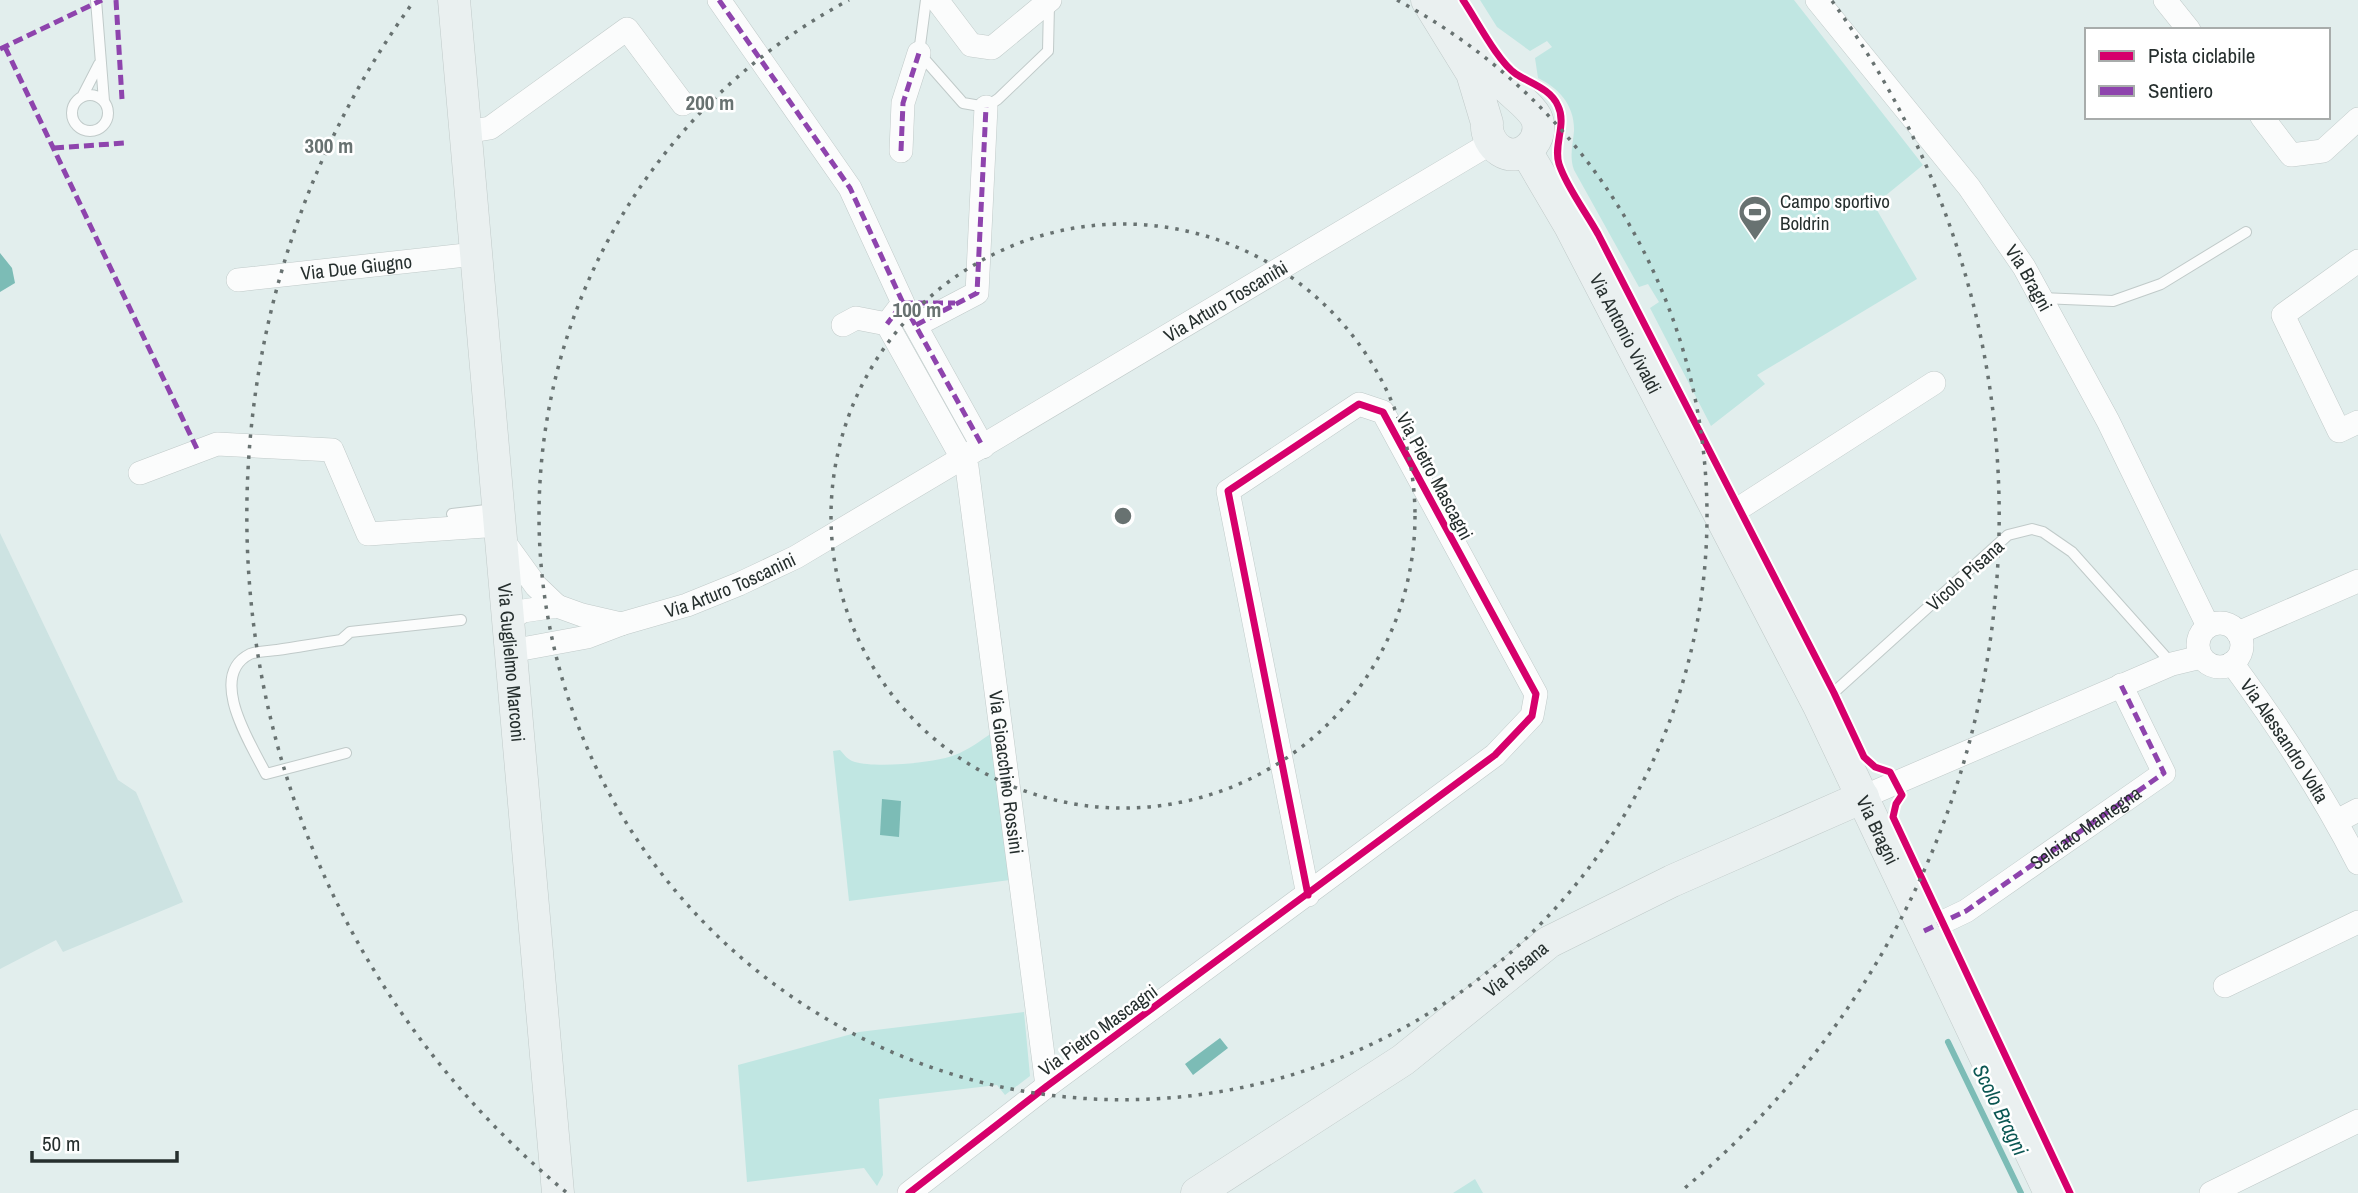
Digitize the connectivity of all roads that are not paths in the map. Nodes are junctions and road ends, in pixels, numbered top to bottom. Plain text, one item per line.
1 (96, 0) edge
2 (454, 0) edge
3 (719, 0) edge
4 (926, 0) edge
5 (937, 0) edge
6 (1050, 0) edge
7 (1427, 0) edge
8 (1447, 0) edge
9 (1817, 0) edge
10 (2165, 0) edge
11 (2187, 28) edge
12 (919, 53) junction
13 (99, 64) junction
14 (82, 97) junction
15 (104, 101) junction
16 (682, 104) dead end
17 (1526, 106) junction
18 (986, 107) junction
19 (2264, 119) edge
20 (2358, 119) edge
21 (465, 132) junction
22 (1489, 133) junction
23 (901, 151) dead end
24 (1526, 151) junction
25 (2246, 232) dead end
26 (475, 254) junction
27 (2358, 261) edge
28 (238, 280) dead end
29 (2041, 298) junction
30 (903, 303) junction
31 (959, 303) junction
32 (843, 324) dead end
33 (887, 324) junction
34 (916, 325) junction
35 (1934, 383) dead end
36 (2358, 422) edge
37 (983, 447) junction
38 (962, 459) junction
39 (140, 473) dead end
40 (452, 514) dead end
41 (1720, 518) junction
42 (500, 524) junction
43 (2358, 581) edge
44 (557, 606) junction
45 (509, 619) junction
46 (461, 620) dead end
47 (621, 624) junction
48 (2208, 626) junction
49 (2238, 633) junction
50 (511, 651) junction
51 (2201, 657) junction
52 (2232, 663) junction
53 (2172, 664) junction
54 (2120, 685) junction
55 (1819, 706) junction
56 (346, 754) dead end
57 (1863, 797) junction
58 (2358, 810) edge
59 (2337, 821) junction
60 (2358, 863) edge
61 (1308, 895) junction
62 (2358, 922) edge
63 (1924, 931) junction
64 (2225, 986) dead end
65 (1048, 1086) junction
66 (2358, 1121) edge
67 (558, 1193) edge
68 (909, 1193) edge
69 (1197, 1193) edge
70 (2050, 1193) edge
71 (2211, 1193) edge

1 - 13 lane
2 - 21 street, Via Guglielmo Marconi
3 - 30 street
4 - 12 lane
5 - 6 street
6 - 18 lane
7 - 22 street
8 - 17 street
9 - 29 street, Via Bragni
10 - 11 street
12 - 18 lane
12 - 23 street
13 - 14 lane
13 - 15 lane
14 - 15 lane
14 - 15 lane
16 - 21 street
17 - 22 street
17 - 24 street
18 - 31 street
19 - 20 street
21 - 26 street, Via Guglielmo Marconi
22 - 24 street
22 - 37 street, Via Arturo Toscanini
24 - 41 street, Via Antonio Vivaldi
25 - 29 lane
26 - 28 street, Via Due Giugno
26 - 42 street, Via Guglielmo Marconi
27 - 36 street
29 - 48 street, Via Bragni
30 - 31 street
30 - 33 street
30 - 34 street
31 - 34 street
32 - 33 street
33 - 38 street
34 - 37 street
35 - 41 street
37 - 38 street, Via Arturo Toscanini
38 - 47 street, Via Arturo Toscanini
38 - 65 street, Via Gioacchino Rossini
39 - 42 street
40 - 42 lane
41 - 55 street, Via Antonio Vivaldi
42 - 44 street, Via Arturo Toscanini
42 - 45 street, Via Guglielmo Marconi
43 - 49 street
44 - 45 street, Via Arturo Toscanini
44 - 47 street, Via Arturo Toscanini
45 - 50 street, Via Guglielmo Marconi
46 - 56 lane
47 - 50 street
48 - 49 street
48 - 51 street
49 - 52 street
50 - 67 street, Via Guglielmo Marconi
51 - 52 street
51 - 53 street, Via Bragni
52 - 59 street, Via Alessandro Volta
53 - 54 street, Via Bragni
53 - 55 lane, Vicolo Pisana
54 - 57 street, Via Bragni
54 - 63 street, Selciato Mantegna
55 - 57 street, Via Antonio Vivaldi
57 - 63 street, Via Bragni
57 - 69 street, Via Pisana
58 - 59 street, Via Alessandro Volta
59 - 60 street, Via Alessandro Volta
61 - 61 street, Via Pietro Mascagni
61 - 65 street, Via Pietro Mascagni
62 - 64 street
63 - 70 street, Via Bragni
65 - 68 street, Via Pietro Mascagni
66 - 71 street

